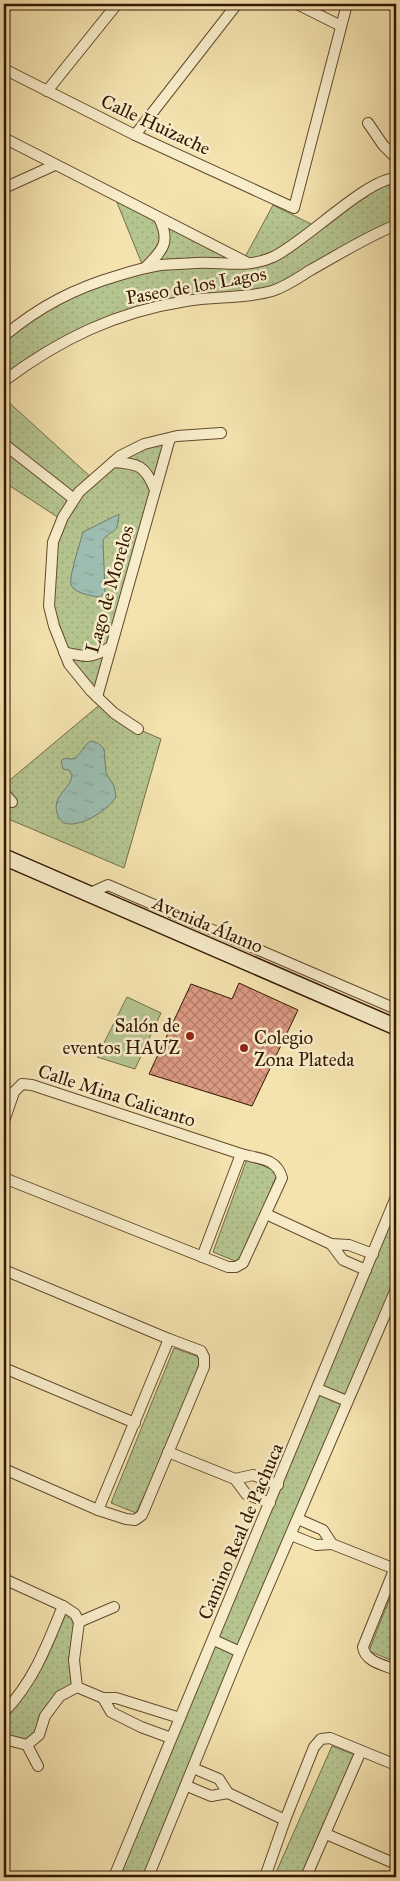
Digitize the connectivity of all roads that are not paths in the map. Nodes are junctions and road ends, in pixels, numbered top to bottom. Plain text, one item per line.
1 (117, 4) edge
2 (237, 4) edge
3 (297, 4) edge
4 (347, 4) edge
5 (340, 26) junction
6 (4, 69) edge
7 (47, 91) junction
8 (368, 123) dead end
9 (135, 135) junction
10 (4, 138) edge
11 (396, 158) edge
12 (55, 165) junction
13 (396, 178) edge
14 (4, 188) edge
15 (158, 218) junction
16 (396, 225) edge
17 (249, 264) junction
18 (144, 269) junction
19 (4, 336) edge
20 (4, 381) edge
21 (221, 433) dead end
22 (170, 438) junction
23 (4, 444) edge
24 (113, 462) junction
25 (155, 490) junction
26 (74, 499) junction
27 (111, 647) junction
28 (64, 652) junction
29 (97, 697) junction
30 (138, 729) dead end
31 (4, 793) edge
32 (12, 802) dead end
33 (4, 857) edge
34 (88, 894) junction
35 (396, 1009) edge
36 (396, 1026) edge
37 (4, 1120) edge
38 (241, 1154) junction
39 (4, 1178) edge
40 (396, 1197) edge
41 (266, 1214) junction
42 (331, 1244) junction
43 (373, 1254) junction
44 (202, 1257) junction
45 (4, 1270) edge
46 (366, 1270) junction
47 (396, 1289) edge
48 (168, 1339) junction
49 (4, 1368) edge
50 (318, 1389) junction
51 (347, 1401) junction
52 (135, 1422) junction
53 (168, 1452) junction
54 (4, 1469) edge
55 (235, 1479) junction
56 (278, 1485) junction
57 (270, 1504) junction
58 (98, 1510) junction
59 (298, 1519) junction
60 (291, 1535) junction
61 (332, 1544) junction
62 (396, 1567) edge
63 (4, 1579) edge
64 (64, 1606) junction
65 (114, 1607) dead end
66 (79, 1622) junction
67 (214, 1640) junction
68 (240, 1652) junction
69 (396, 1670) edge
70 (77, 1687) junction
71 (103, 1698) junction
72 (4, 1712) edge
73 (180, 1718) junction
74 (171, 1738) junction
75 (4, 1739) edge
76 (27, 1745) junction
77 (361, 1751) junction
78 (396, 1765) edge
79 (38, 1766) dead end
80 (194, 1768) junction
81 (187, 1786) junction
82 (228, 1793) junction
83 (285, 1820) junction
84 (326, 1834) junction
85 (396, 1864) edge
86 (114, 1877) edge
87 (148, 1877) edge
88 (265, 1877) edge
89 (306, 1877) edge

1 - 7 street
2 - 9 street
3 - 5 street
4 - 5 street
5 - 9 street, Calle Huizache
6 - 7 street, Calle Huizache
7 - 9 street, Calle Huizache
8 - 11 street
10 - 12 street
12 - 14 street
12 - 15 street
13 - 17 street, Paseo de los Lagos
15 - 17 street
15 - 18 street
16 - 20 street, Paseo de los Lagos
17 - 18 street, Paseo de los Lagos
18 - 19 street, Paseo de los Lagos
21 - 22 street, Lago de Morelos
22 - 24 street, Lago de Morelos
22 - 25 street, Lago de Morelos
23 - 26 street
24 - 25 street
24 - 26 street, Lago de Morelos
25 - 27 street, Lago de Morelos
26 - 28 street, Lago de Morelos
27 - 28 street
27 - 29 street, Lago de Morelos
28 - 29 street, Lago de Morelos
29 - 30 street, Lago de Morelos
31 - 32 street
33 - 34 street, Avenida Álamo
34 - 35 street
34 - 36 street, Avenida Álamo
37 - 38 street, Calle Mina Calicanto
38 - 41 street, Calle Mina Calicanto
38 - 44 street
39 - 44 street, Calle Mina Calicanto
40 - 43 street, Camino Real de Pachuca
41 - 42 street
41 - 44 street, Calle Mina Calicanto
42 - 43 street
42 - 46 street
43 - 46 street, Camino Real de Pachuca
45 - 48 street
46 - 50 street, Camino Real de Pachuca
47 - 51 street
48 - 52 street
48 - 53 street
49 - 52 street
50 - 51 street
50 - 56 street, Camino Real de Pachuca
51 - 59 street
52 - 58 street
53 - 55 street
53 - 58 street
54 - 58 street
55 - 56 street
55 - 57 street
56 - 57 street, Camino Real de Pachuca
57 - 67 street, Camino Real de Pachuca
59 - 60 street
59 - 61 street
60 - 61 street
60 - 68 street
61 - 62 street
62 - 69 street
63 - 64 street
64 - 66 street
64 - 72 street
65 - 66 street
66 - 70 street
67 - 68 street
67 - 73 street, Camino Real de Pachuca
68 - 80 street
70 - 71 street
70 - 76 street
71 - 73 street
71 - 74 street
73 - 74 street, Camino Real de Pachuca
74 - 86 street, Camino Real de Pachuca
75 - 76 street
76 - 79 street
77 - 78 street
77 - 83 street
77 - 84 street
80 - 81 street
80 - 82 street
81 - 82 street
81 - 87 street
82 - 83 street
83 - 88 street
84 - 85 street
84 - 89 street

